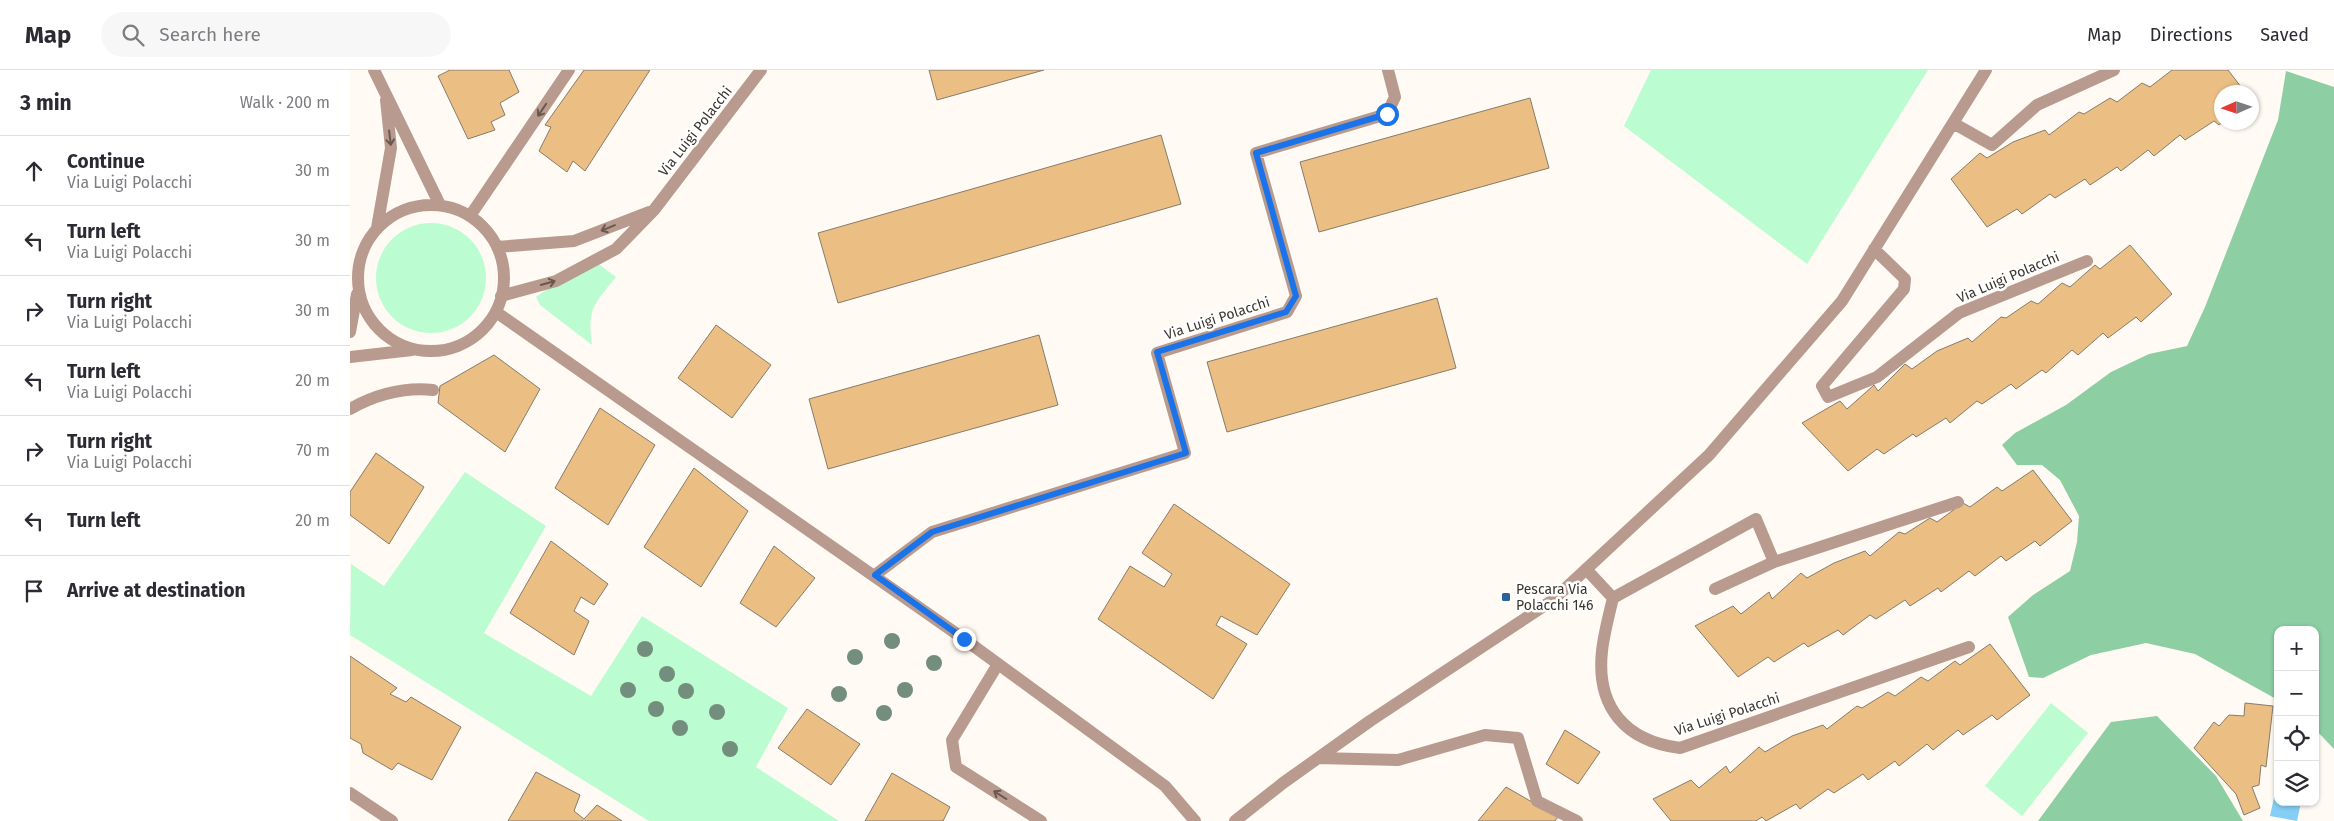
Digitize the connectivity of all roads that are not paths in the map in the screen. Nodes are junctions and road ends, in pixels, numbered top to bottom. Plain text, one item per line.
1 (374, 70) edge
2 (569, 70) edge
3 (761, 70) edge
4 (1388, 70) edge
5 (1986, 70) edge
6 (2114, 70) edge
7 (384, 90) junction
8 (1952, 123) junction
9 (440, 205) junction
10 (654, 210) junction
11 (470, 216) junction
12 (377, 228) junction
13 (497, 247) junction
14 (1874, 249) junction
15 (2087, 261) dead end
16 (358, 289) junction
17 (501, 296) junction
18 (496, 312) junction
19 (350, 332) edge
20 (417, 350) junction
21 (350, 357) edge
22 (433, 390) dead end
23 (350, 409) edge
24 (1958, 502) dead end
25 (1774, 562) junction
26 (1586, 569) junction
27 (875, 575) junction
28 (1715, 589) dead end
29 (1613, 598) junction
30 (1969, 647) dead end
31 (998, 664) junction
32 (1318, 758) junction
33 (350, 793) edge
34 (391, 821) edge
35 (1041, 821) edge
36 (1195, 821) edge
37 (1235, 821) edge
38 (1578, 821) edge

1 - 7 street
2 -> 11 street
3 - 10 street, Via Luigi Polacchi
4 - 27 street, Via Luigi Polacchi
5 - 8 street
6 - 8 street
7 - 9 street
7 -> 12 street
8 - 14 street
9 - 11 street
9 - 12 street
10 -> 13 street
17 -> 10 street, Via Luigi Polacchi
11 - 13 street
12 - 16 street
13 - 17 street
14 - 15 street, Via Luigi Polacchi
14 - 26 street
16 - 19 street
16 - 20 street
17 - 18 street
18 - 20 street
18 - 27 street
20 - 21 street
22 - 23 street
24 - 25 street
25 - 28 street
25 - 29 street
26 - 29 street
26 - 32 street
27 - 31 street
29 - 30 street, Via Luigi Polacchi
35 -> 31 street
31 - 36 street
32 - 37 street
32 - 38 street
33 - 34 street

